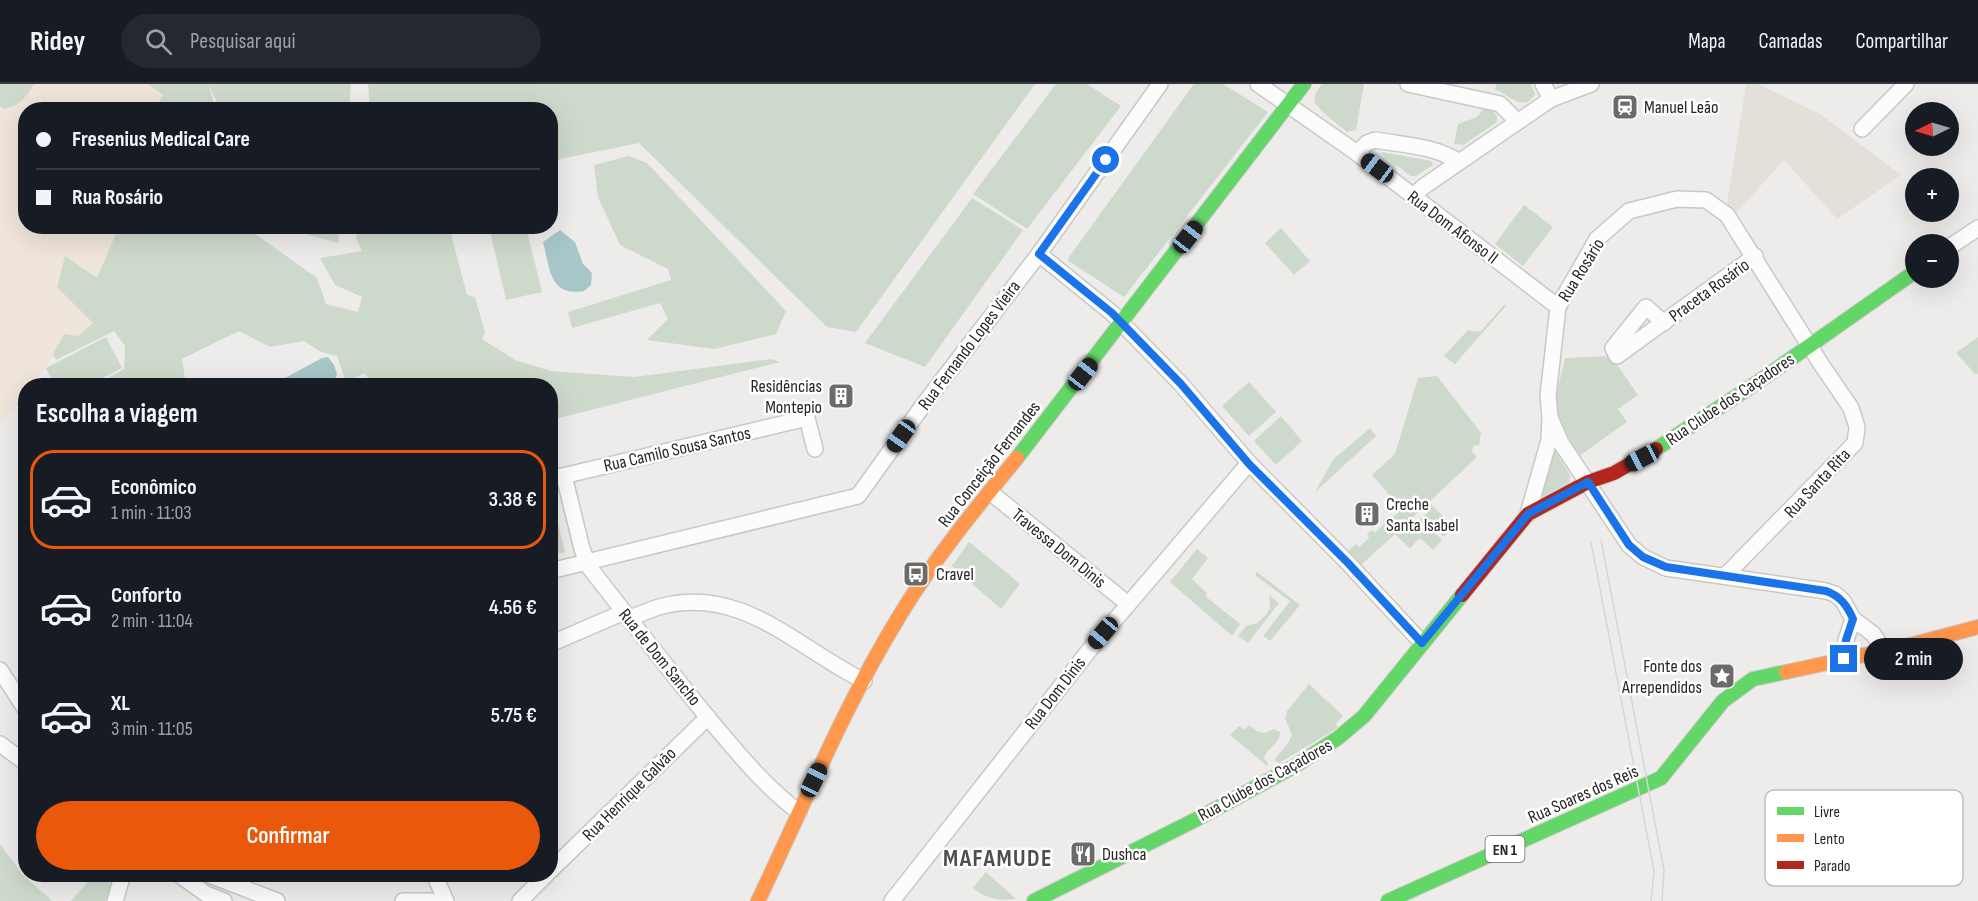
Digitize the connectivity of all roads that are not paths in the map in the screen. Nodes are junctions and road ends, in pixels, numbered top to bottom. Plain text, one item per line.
1 (1160, 84) edge
2 (1258, 84) edge
3 (1304, 84) edge
4 (1408, 84) edge
5 (1544, 84) edge
6 (1591, 84) edge
7 (1906, 84) edge
8 (1551, 99) junction
9 (1289, 104) junction
10 (1517, 121) junction
11 (1862, 129) dead end
12 (1357, 153) junction
13 (1460, 162) junction
14 (1413, 196) junction
15 (1978, 228) edge
16 (1959, 241) edge
17 (1039, 254) junction
18 (1755, 256) junction
19 (1905, 279) edge
20 (1558, 307) junction
21 (1664, 323) dead end
22 (1121, 324) junction
23 (1809, 345) junction
24 (1550, 417) junction
25 (814, 449) dead end
26 (1249, 464) junction
27 (558, 478) edge
28 (558, 481) edge
29 (1588, 482) junction
30 (990, 492) junction
31 (1528, 514) junction
32 (587, 562) junction
33 (558, 569) edge
34 (1725, 576) junction
35 (1128, 604) junction
36 (626, 615) junction
37 (1853, 619) junction
38 (1978, 627) edge
39 (558, 641) edge
40 (1422, 643) junction
41 (1884, 651) junction
42 (1844, 659) junction
43 (0, 670) edge
44 (864, 681) junction
45 (18, 698) edge
46 (708, 717) junction
47 (0, 744) edge
48 (18, 757) edge
49 (799, 812) junction
50 (558, 863) edge
51 (121, 882) edge
52 (189, 882) edge
53 (237, 882) edge
54 (437, 882) edge
55 (539, 882) edge
56 (115, 901) edge
57 (224, 901) edge
58 (277, 901) edge
59 (403, 901) edge
60 (431, 901) edge
61 (446, 901) edge
62 (520, 901) edge
63 (758, 901) edge
64 (892, 901) edge
65 (1034, 901) edge
66 (1388, 901) edge

1 - 17 street, Rua Fernando Lopes Vieira
2 - 9 street
3 - 9 main road, Rua Conceição Fernandes
4 - 10 street
5 - 8 street
6 - 8 street
7 - 11 street
8 - 10 street
9 - 12 street, Rua Dom Afonso II
9 - 22 main road, Rua Conceição Fernandes
10 - 13 street
12 - 13 street
12 - 14 street, Rua Dom Afonso II
13 - 14 street
14 - 20 street, Rua Dom Afonso II
15 - 16 street
17 - 22 street
17 - 32 street, Rua Fernando Lopes Vieira
18 - 20 street, Rua Rosário
18 - 21 street, Praceta Rosário
18 - 23 street, Rua Rosário
19 - 23 main road, Rua Clube dos Caçadores
20 - 24 street, Rua Rosário
22 - 26 street
22 - 30 main road, Rua Conceição Fernandes
23 - 29 main road, Rua Clube dos Caçadores
23 - 34 street, Rua Santa Rita
24 - 29 street, Rua Rosário
24 - 31 street, Rua Rosário
25 - 27 street, Rua Camilo Sousa Santos
26 - 35 street, Rua Dom Dinis
26 - 40 street
28 - 32 street, Rua de Dom Sancho
29 - 31 main road, Rua Clube dos Caçadores
29 - 34 street, Rua Rosário
30 - 35 street, Travessa Dom Dinis
30 - 44 main road, Rua Conceição Fernandes
31 - 40 main road, Rua Clube dos Caçadores
32 - 33 street, Rua Fernando Lopes Vieira
32 - 36 street, Rua de Dom Sancho
34 - 37 street, Rua Rosário
35 - 64 street, Rua Dom Dinis
36 - 39 street
36 - 44 street
36 - 46 street, Rua de Dom Sancho
37 - 41 street, Rua Rosário
37 - 42 street
38 - 41 main road, EN 1
40 - 65 main road, Rua Clube dos Caçadores
41 - 42 main road, EN 1
42 - 66 main road, Rua Soares dos Reis / EN 1
43 - 45 street
44 - 49 main road, Rua Conceição Fernandes
46 - 49 street, Rua de Dom Sancho
46 - 50 street, Rua Henrique Galvão
47 - 48 street
49 - 63 main road, Rua Conceição Fernandes
51 - 56 street
52 - 57 street
53 - 58 street
54 - 61 street
55 - 62 street
59 - 60 street

